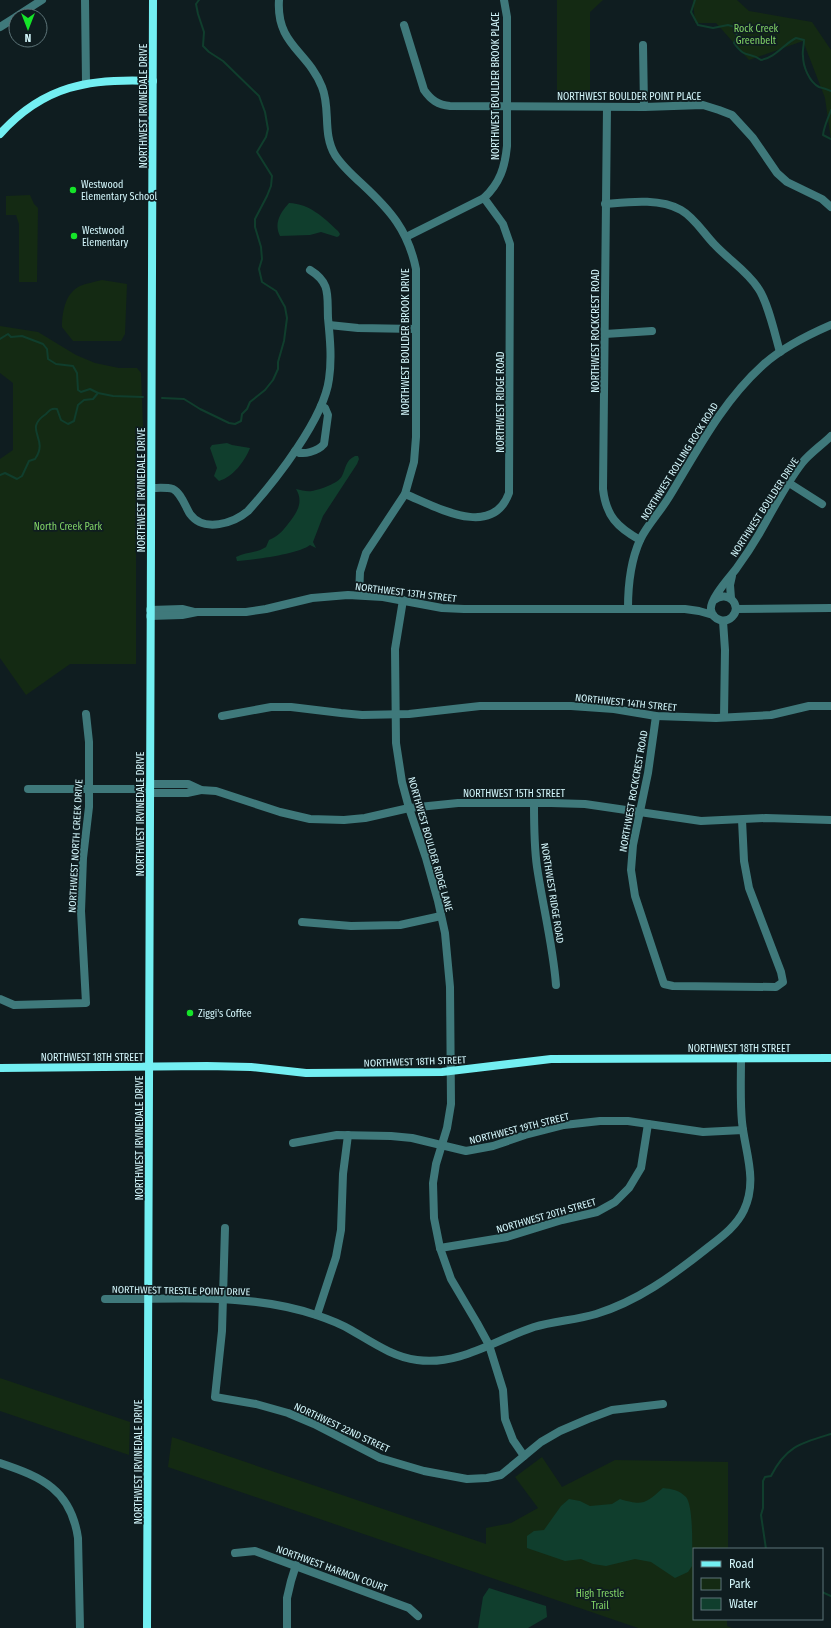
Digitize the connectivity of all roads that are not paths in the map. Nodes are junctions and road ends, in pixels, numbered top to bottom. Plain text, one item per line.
1 (42, 0) edge
2 (84, 0) edge
3 (153, 0) edge
4 (279, 0) edge
5 (504, 0) edge
6 (30, 8) edge
7 (404, 25) dead end
8 (643, 45) dead end
9 (153, 81) junction
10 (86, 82) junction
11 (507, 106) junction
12 (607, 107) junction
13 (644, 107) junction
14 (0, 134) edge
15 (484, 198) junction
16 (605, 204) junction
17 (831, 207) edge
18 (406, 237) junction
19 (310, 270) dead end
20 (329, 325) junction
21 (831, 325) edge
22 (416, 329) junction
23 (652, 331) dead end
24 (605, 334) junction
25 (780, 352) junction
26 (321, 406) junction
27 (831, 436) edge
28 (295, 451) junction
29 (789, 483) junction
30 (151, 488) junction
31 (405, 494) junction
32 (822, 504) dead end
33 (640, 540) junction
34 (733, 573) junction
35 (359, 595) junction
36 (731, 598) junction
37 (403, 600) junction
38 (714, 600) junction
39 (628, 608) junction
40 (831, 608) edge
41 (686, 609) junction
42 (736, 609) junction
43 (150, 613) junction
44 (713, 615) junction
45 (723, 621) junction
46 (831, 706) edge
47 (86, 714) dead end
48 (395, 714) junction
49 (222, 716) dead end
50 (656, 716) junction
51 (724, 717) junction
52 (150, 788) junction
53 (28, 789) dead end
54 (89, 789) junction
55 (534, 803) junction
56 (409, 808) junction
57 (640, 813) junction
58 (742, 820) junction
59 (831, 820) edge
60 (441, 916) junction
61 (302, 922) dead end
62 (556, 985) dead end
63 (0, 999) edge
64 (741, 1058) junction
65 (831, 1058) edge
66 (149, 1067) junction
67 (0, 1068) edge
68 (451, 1072) junction
69 (648, 1124) junction
70 (743, 1130) junction
71 (348, 1135) junction
72 (293, 1143) dead end
73 (441, 1146) junction
74 (225, 1228) dead end
75 (440, 1248) junction
76 (105, 1299) dead end
77 (223, 1299) junction
78 (148, 1300) junction
79 (317, 1315) junction
80 (489, 1346) junction
81 (663, 1404) dead end
82 (524, 1456) junction
83 (0, 1463) edge
84 (235, 1553) dead end
85 (296, 1565) junction
86 (418, 1616) dead end
87 (80, 1628) edge
88 (147, 1628) edge
89 (287, 1628) edge

1 - 6 street
2 - 10 street
3 - 9 main road, NORTHWEST IRVINEDALE DRIVE
4 - 18 street, NORTHWEST BOULDER BROOK DRIVE
5 - 11 street, NORTHWEST BOULDER BROOK PLACE
7 - 11 street, NORTHWEST BOULDER POINT PLACE
8 - 13 street
9 - 10 main road
9 - 30 main road, NORTHWEST IRVINEDALE DRIVE
10 - 14 main road
11 - 12 street, NORTHWEST BOULDER POINT PLACE
11 - 15 street, NORTHWEST BOULDER BROOK PLACE
12 - 13 street, NORTHWEST BOULDER POINT PLACE
12 - 16 street, NORTHWEST ROCKCREST ROAD
13 - 17 street, NORTHWEST BOULDER POINT PLACE
15 - 18 street, NORTHWEST BOULDER BROOK PLACE
15 - 31 street, NORTHWEST RIDGE ROAD
16 - 24 street, NORTHWEST ROCKCREST ROAD
16 - 25 street
18 - 22 street, NORTHWEST BOULDER BROOK DRIVE
19 - 20 street
20 - 22 street
20 - 26 street
21 - 25 street, NORTHWEST ROLLING ROCK ROAD
22 - 31 street, NORTHWEST BOULDER BROOK DRIVE
23 - 24 street
24 - 33 street, NORTHWEST ROCKCREST ROAD
25 - 33 street, NORTHWEST ROLLING ROCK ROAD
26 - 28 street
26 - 28 street
27 - 29 street, NORTHWEST BOULDER DRIVE
28 - 30 street
29 - 32 street
29 - 34 street, NORTHWEST BOULDER DRIVE
30 - 43 main road, NORTHWEST IRVINEDALE DRIVE
31 - 35 street, NORTHWEST BOULDER BROOK DRIVE
33 - 39 street, NORTHWEST ROLLING ROCK ROAD
34 - 36 street, NORTHWEST BOULDER DRIVE
34 - 38 street, NORTHWEST BOULDER DRIVE
35 - 37 street, NORTHWEST 13TH STREET
35 - 43 street, NORTHWEST 13TH STREET
36 - 38 street
36 - 42 street
37 - 39 street, NORTHWEST 13TH STREET
37 - 48 street, NORTHWEST BOULDER RIDGE LANE
38 - 41 street, NORTHWEST 13TH STREET
38 - 44 street
39 - 41 street, NORTHWEST 13TH STREET
40 - 42 street
41 - 44 street, NORTHWEST 13TH STREET
42 - 45 street
43 - 52 main road, NORTHWEST IRVINEDALE DRIVE
44 - 45 street
45 - 51 street
46 - 51 street, NORTHWEST 14TH STREET
47 - 54 street, NORTHWEST NORTH CREEK DRIVE
48 - 49 street, NORTHWEST 14TH STREET
48 - 50 street, NORTHWEST 14TH STREET
48 - 56 street, NORTHWEST BOULDER RIDGE LANE
50 - 51 street, NORTHWEST 14TH STREET
50 - 57 street, NORTHWEST ROCKCREST ROAD
52 - 54 street, NORTHWEST 15TH STREET
52 - 56 street, NORTHWEST 15TH STREET
52 - 66 main road, NORTHWEST IRVINEDALE DRIVE
53 - 54 street, NORTHWEST 15TH STREET
54 - 63 street, NORTHWEST NORTH CREEK DRIVE
55 - 56 street, NORTHWEST 15TH STREET
55 - 57 street, NORTHWEST 15TH STREET
55 - 62 street, NORTHWEST RIDGE ROAD
56 - 60 street, NORTHWEST BOULDER RIDGE LANE
57 - 58 street, NORTHWEST 15TH STREET
57 - 58 street, NORTHWEST ROCKCREST ROAD
58 - 59 street, NORTHWEST 15TH STREET
60 - 61 street
60 - 68 street, NORTHWEST BOULDER RIDGE LANE
64 - 65 main road, NORTHWEST 18TH STREET
64 - 68 main road, NORTHWEST 18TH STREET
64 - 70 street, NORTHWEST TRESTLE POINT DRIVE
66 - 67 main road, NORTHWEST 18TH STREET
66 - 68 main road, NORTHWEST 18TH STREET
66 - 78 main road, NORTHWEST IRVINEDALE DRIVE
68 - 73 street, NORTHWEST BOULDER RIDGE LANE
69 - 70 street, NORTHWEST 19TH STREET
69 - 73 street, NORTHWEST 19TH STREET
69 - 75 street, NORTHWEST 20TH STREET
70 - 80 street, NORTHWEST TRESTLE POINT DRIVE
71 - 72 street, NORTHWEST 19TH STREET
71 - 73 street, NORTHWEST 19TH STREET
71 - 79 street
73 - 75 street, NORTHWEST BOULDER RIDGE LANE
74 - 77 street
75 - 80 street, NORTHWEST BOULDER RIDGE LANE
76 - 78 street, NORTHWEST TRESTLE POINT DRIVE
77 - 78 street, NORTHWEST TRESTLE POINT DRIVE
77 - 79 street, NORTHWEST TRESTLE POINT DRIVE
77 - 82 street, NORTHWEST 22ND STREET
78 - 88 main road, NORTHWEST IRVINEDALE DRIVE
79 - 80 street, NORTHWEST TRESTLE POINT DRIVE
80 - 82 street, NORTHWEST BOULDER RIDGE LANE
81 - 82 street, NORTHWEST 22ND STREET
83 - 87 street
84 - 85 street, NORTHWEST HARMON COURT
85 - 86 street, NORTHWEST HARMON COURT
85 - 89 street

